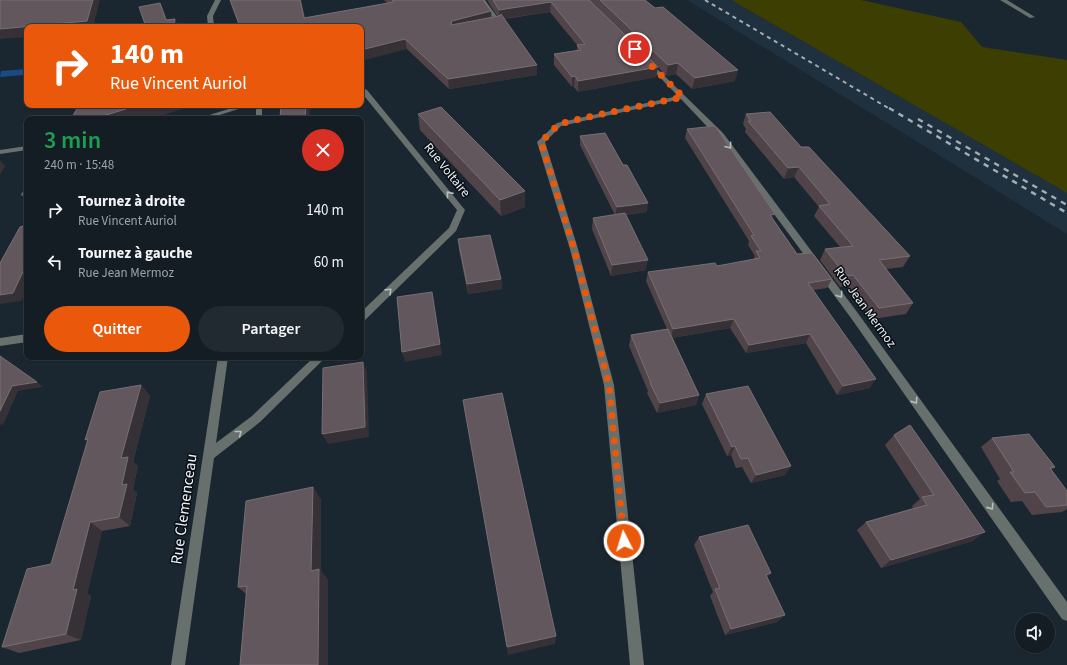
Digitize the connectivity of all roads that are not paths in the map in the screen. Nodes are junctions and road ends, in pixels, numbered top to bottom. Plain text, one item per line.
1 (218, 0) edge
2 (482, 0) edge
3 (1003, 0) edge
4 (1032, 17) dead end
5 (210, 24) edge
6 (486, 26) edge
7 (641, 55) edge
8 (364, 90) edge
9 (683, 97) junction
10 (238, 108) edge
11 (210, 116) edge
12 (24, 148) edge
13 (0, 152) edge
14 (364, 315) edge
15 (24, 338) edge
16 (0, 342) edge
17 (223, 360) edge
18 (317, 360) edge
19 (208, 456) junction
20 (1067, 614) edge
21 (178, 665) edge
22 (637, 665) edge

1 - 5 street
2 - 6 street
3 - 4 street
7 - 9 street, Rue Jean Mermoz
14 -> 8 street, Rue Voltaire
9 -> 20 street, Rue Jean Mermoz
9 - 22 street
10 - 11 street
12 - 13 street
15 - 16 street
17 - 19 street, Rue Clemenceau
19 -> 18 street
19 - 21 street, Rue Clemenceau

